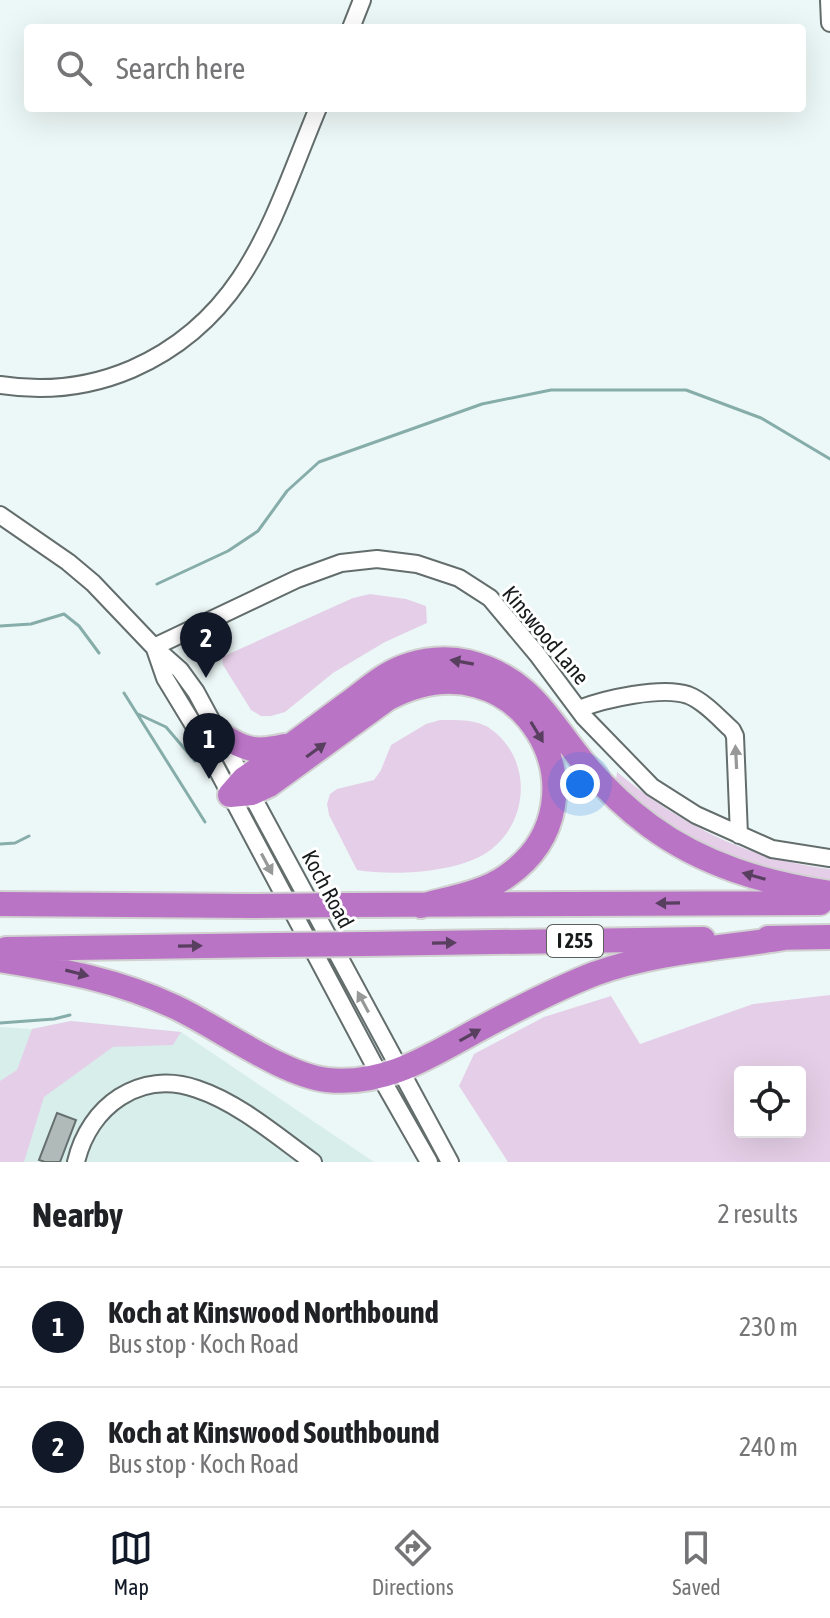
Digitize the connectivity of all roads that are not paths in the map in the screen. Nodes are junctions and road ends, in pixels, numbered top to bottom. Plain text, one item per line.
1 (362, 0) edge
2 (829, 0) edge
3 (830, 23) edge
4 (353, 24) edge
5 (316, 112) edge
6 (0, 385) edge
7 (0, 515) edge
8 (154, 647) junction
9 (579, 709) junction
10 (220, 734) junction
11 (291, 745) junction
12 (242, 789) junction
13 (739, 835) junction
14 (830, 858) edge
15 (830, 893) edge
16 (830, 903) edge
17 (0, 904) edge
18 (421, 906) junction
19 (830, 937) edge
20 (785, 938) junction
21 (0, 949) edge
22 (0, 960) edge
23 (390, 1073) junction
24 (76, 1162) edge
25 (313, 1162) edge
26 (429, 1162) edge
27 (450, 1162) edge

1 - 4 street
2 - 3 street
5 - 6 street
7 - 8 street, Koch Road
8 - 9 street, Kinswood Lane
8 - 10 street, Koch Road
8 - 12 street, Koch Road
9 - 13 street, Kinswood Lane
13 -> 9 street
10 - 11 highway
10 - 12 street, Koch Road
11 - 12 highway
15 -> 11 highway
12 -> 18 highway
12 - 23 street, Koch Road
13 - 14 street, Kinswood Lane
16 -> 18 highway, I 255
17 - 18 highway, I 255, bridge
19 - 20 highway, I 255
21 -> 20 highway, I 255, bridge
23 -> 20 highway
22 -> 23 highway
23 - 26 street, Koch Road
23 - 27 street, Koch Road
24 - 25 street

